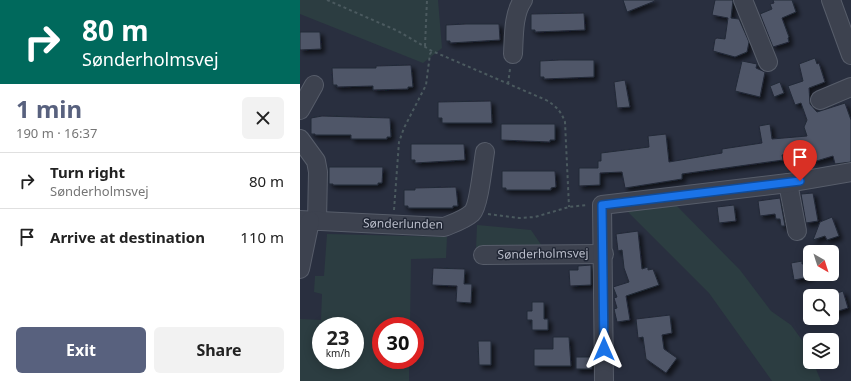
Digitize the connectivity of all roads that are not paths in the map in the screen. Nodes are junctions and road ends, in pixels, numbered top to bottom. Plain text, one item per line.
1 (523, 0) edge
2 (743, 0) edge
3 (831, 0) edge
4 (513, 54) dead end
5 (851, 55) edge
6 (768, 62) dead end
7 (314, 86) dead end
8 (851, 87) edge
9 (820, 100) dead end
10 (300, 110) edge
11 (300, 139) edge
12 (485, 152) dead end
13 (851, 172) edge
14 (788, 183) junction
15 (309, 220) edge
16 (798, 231) dead end
17 (604, 254) junction
18 (483, 255) dead end
19 (300, 269) edge
20 (604, 381) edge

1 - 4 street
2 - 6 street
3 - 5 street
7 - 10 street
8 - 9 street
11 - 15 street
12 - 15 street, Sønderlunden
13 - 14 street
14 - 16 street
14 - 17 street, Sønderholmsvej
15 - 19 street
17 - 18 street, Sønderholmsvej
17 - 20 street, Sønderholmsvej

